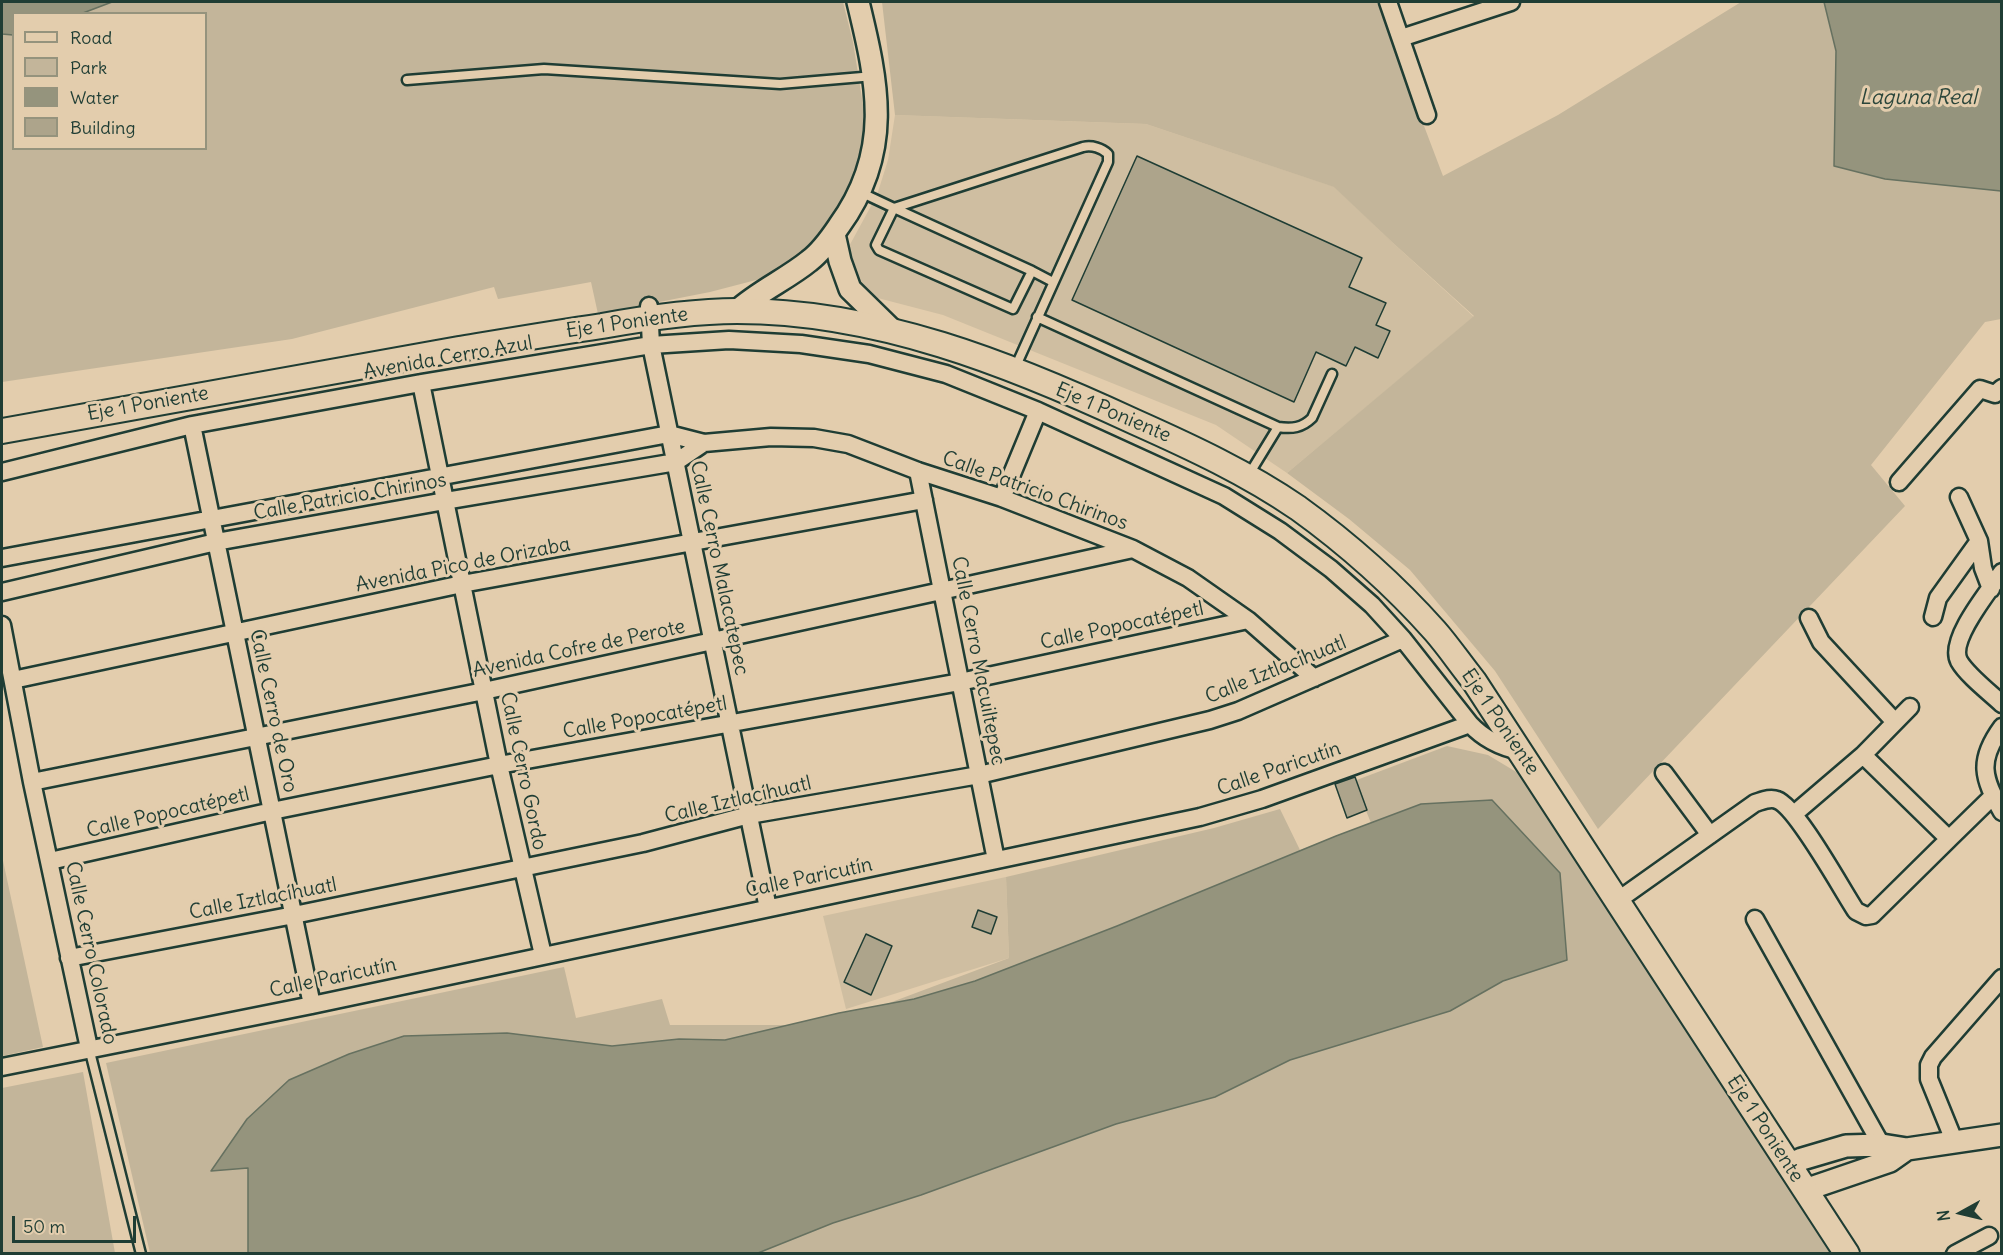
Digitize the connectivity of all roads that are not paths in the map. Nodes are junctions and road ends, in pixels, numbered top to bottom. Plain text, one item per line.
1 (858, 2) edge
2 (1388, 2) edge
3 (1511, 2) edge
4 (1401, 38) junction
5 (875, 75) junction
6 (407, 80) dead end
7 (1427, 115) dead end
8 (860, 192) junction
9 (894, 208) junction
10 (834, 234) junction
11 (1032, 271) junction
12 (1053, 282) junction
13 (737, 311) junction
14 (650, 312) junction
15 (1037, 317) junction
16 (893, 331) junction
17 (651, 345) junction
18 (1014, 372) junction
19 (1332, 374) dead end
20 (421, 383) junction
21 (2001, 388) edge
22 (1038, 411) junction
23 (192, 425) junction
24 (1278, 427) junction
25 (2, 431) edge
26 (669, 434) junction
27 (704, 443) junction
28 (676, 462) junction
29 (918, 471) junction
30 (2, 472) edge
31 (440, 476) junction
32 (1248, 477) junction
33 (1899, 482) dead end
34 (1959, 497) dead end
35 (319, 498) junction
36 (1002, 498) junction
37 (924, 500) junction
38 (445, 501) junction
39 (211, 518) junction
40 (324, 523) junction
41 (1979, 541) junction
42 (216, 542) junction
43 (692, 543) junction
44 (1133, 549) junction
45 (2, 558) edge
46 (2001, 572) edge
47 (462, 585) junction
48 (1990, 589) junction
49 (942, 591) junction
50 (2, 592) edge
51 (1932, 617) dead end
52 (1809, 618) dead end
53 (1248, 620) junction
54 (2, 625) edge
55 (235, 634) junction
56 (1403, 639) junction
57 (713, 641) junction
58 (1314, 678) junction
59 (13, 680) junction
60 (960, 682) junction
61 (484, 691) junction
62 (2001, 704) edge
63 (1910, 706) dead end
64 (1895, 722) junction
65 (1470, 724) junction
66 (730, 725) junction
67 (2001, 727) edge
68 (256, 736) junction
69 (1520, 752) junction
70 (1863, 755) junction
71 (500, 765) junction
72 (1664, 773) dead end
73 (979, 775) junction
74 (32, 782) junction
75 (1993, 796) junction
76 (272, 811) junction
77 (2001, 812) edge
78 (1794, 814) junction
79 (749, 815) junction
80 (1710, 835) junction
81 (1949, 839) junction
82 (996, 860) junction
83 (50, 861) junction
84 (522, 867) junction
85 (1617, 901) junction
86 (768, 908) junction
87 (294, 915) junction
88 (1755, 920) dead end
89 (543, 955) junction
90 (69, 958) junction
91 (2001, 978) edge
92 (312, 1005) junction
93 (89, 1048) junction
94 (2, 1067) edge
95 (2001, 1135) edge
96 (1956, 1143) junction
97 (1893, 1152) junction
98 (1788, 1165) junction
99 (1804, 1190) junction
100 (1989, 1236) dead end
101 (141, 1254) edge
102 (1847, 1254) edge
103 (1954, 1254) edge

1 - 5 street
2 - 4 street
3 - 4 street
4 - 7 street
5 - 6 lane
5 - 8 street
8 - 9 lane
8 - 10 street
9 - 11 lane
9 - 11 lane
9 - 12 lane
10 - 13 street
10 - 16 street
11 - 12 lane
12 - 15 lane
13 - 14 main road, Eje 1 Poniente
13 - 16 main road, Eje 1 Poniente
14 - 17 street, Calle Cerro Malacatepec
14 - 25 main road, Eje 1 Poniente
15 - 18 lane
15 - 24 lane
16 - 18 main road, Eje 1 Poniente
17 - 20 street, Avenida Cerro Azul
17 - 22 street, Avenida Cerro Azul
17 - 26 street, Calle Cerro Malacatepec
18 - 32 main road, Eje 1 Poniente
19 - 24 lane
20 - 23 street, Avenida Cerro Azul
20 - 31 street, Calle Cerro Gordo
21 - 33 street
22 - 36 street
22 - 56 street, Avenida Cerro Azul
23 - 30 street, Avenida Cerro Azul
23 - 39 street, Calle Cerro de Oro
24 - 32 lane
26 - 27 street, Calle Patricio Chirinos
26 - 28 street, Calle Cerro Malacatepec
26 - 31 street, Calle Patricio Chirinos
27 - 28 street, Calle Patricio Chirinos
27 - 29 street, Calle Patricio Chirinos
28 - 38 street, Calle Patricio Chirinos
28 - 43 street, Calle Cerro Malacatepec
29 - 36 street, Calle Patricio Chirinos
29 - 37 street, Calle Cerro Macuiltepec
31 - 35 street, Calle Patricio Chirinos
31 - 38 street, Calle Cerro Gordo
32 - 69 main road, Eje 1 Poniente
34 - 41 street
35 - 39 street, Calle Patricio Chirinos
35 - 40 street
36 - 44 street, Calle Patricio Chirinos
37 - 43 street, Avenida Pico de Orizaba
37 - 49 street, Calle Cerro Macuiltepec
38 - 40 street, Calle Patricio Chirinos
38 - 47 street, Calle Cerro Gordo
39 - 42 street, Calle Cerro de Oro
39 - 45 street, Calle Patricio Chirinos
40 - 42 street, Calle Patricio Chirinos
41 - 48 street
41 - 51 street
42 - 50 street, Calle Patricio Chirinos
42 - 55 street, Calle Cerro de Oro
43 - 47 street, Avenida Pico de Orizaba
43 - 57 street, Calle Cerro Malacatepec
44 - 49 street, Avenida Cofre de Perote
44 - 53 street, Calle Patricio Chirinos
46 - 48 street
47 - 55 street, Avenida Pico de Orizaba
47 - 61 street, Calle Cerro Gordo
48 - 62 street
49 - 57 street, Avenida Cofre de Perote
49 - 60 street, Calle Cerro Macuiltepec
52 - 64 street
53 - 58 street, Calle Patricio Chirinos
53 - 60 street, Calle Popocatépetl
54 - 59 street, Calle Cerro Colorado
55 - 59 street, Avenida Pico de Orizaba
55 - 68 street, Calle Cerro de Oro
56 - 58 street, Calle Iztlacíhuatl
56 - 65 street, Avenida Cerro Azul
57 - 61 street, Avenida Cofre de Perote
57 - 66 street, Calle Cerro Malacatepec
58 - 73 street, Calle Iztlacíhuatl
59 - 74 street, Calle Cerro Colorado
60 - 66 street, Calle Popocatépetl
60 - 73 street, Calle Cerro Macuiltepec
61 - 68 street, Avenida Cofre de Perote
61 - 71 street, Calle Cerro Gordo
63 - 64 street
64 - 70 street
65 - 69 street
65 - 82 street, Calle Paricutín
66 - 71 street, Calle Popocatépetl
66 - 79 street, Calle Cerro Malacatepec
67 - 75 street
68 - 74 street, Avenida Cofre de Perote
68 - 76 street, Calle Cerro de Oro
69 - 85 main road, Eje 1 Poniente
70 - 78 street
70 - 81 street
71 - 76 street, Calle Popocatépetl
71 - 84 street, Calle Cerro Gordo
72 - 80 street
73 - 79 street, Calle Iztlacíhuatl
73 - 82 street, Calle Cerro Macuiltepec
74 - 83 street, Calle Cerro Colorado
75 - 77 street
75 - 81 street
76 - 83 street, Calle Popocatépetl
76 - 87 street, Calle Cerro de Oro
78 - 80 street
78 - 81 street
79 - 84 street, Calle Iztlacíhuatl
79 - 86 street, Calle Cerro Malacatepec
80 - 85 street
82 - 86 street, Calle Paricutín
83 - 90 street, Calle Cerro Colorado
84 - 87 street, Calle Iztlacíhuatl
84 - 89 street, Calle Cerro Gordo
85 - 98 main road, Eje 1 Poniente
86 - 89 street, Calle Paricutín
87 - 90 street, Calle Iztlacíhuatl
87 - 92 street, Calle Cerro de Oro
88 - 97 street
89 - 92 street, Calle Paricutín
90 - 93 street, Calle Cerro Colorado
91 - 96 street
92 - 93 street, Calle Paricutín
93 - 94 street, Calle Paricutín
93 - 101 lane, Calle Cerro Colorado
95 - 96 street
96 - 97 street
97 - 98 street
97 - 99 street
98 - 99 main road, Eje 1 Poniente
99 - 102 main road, Eje 1 Poniente
100 - 103 street

